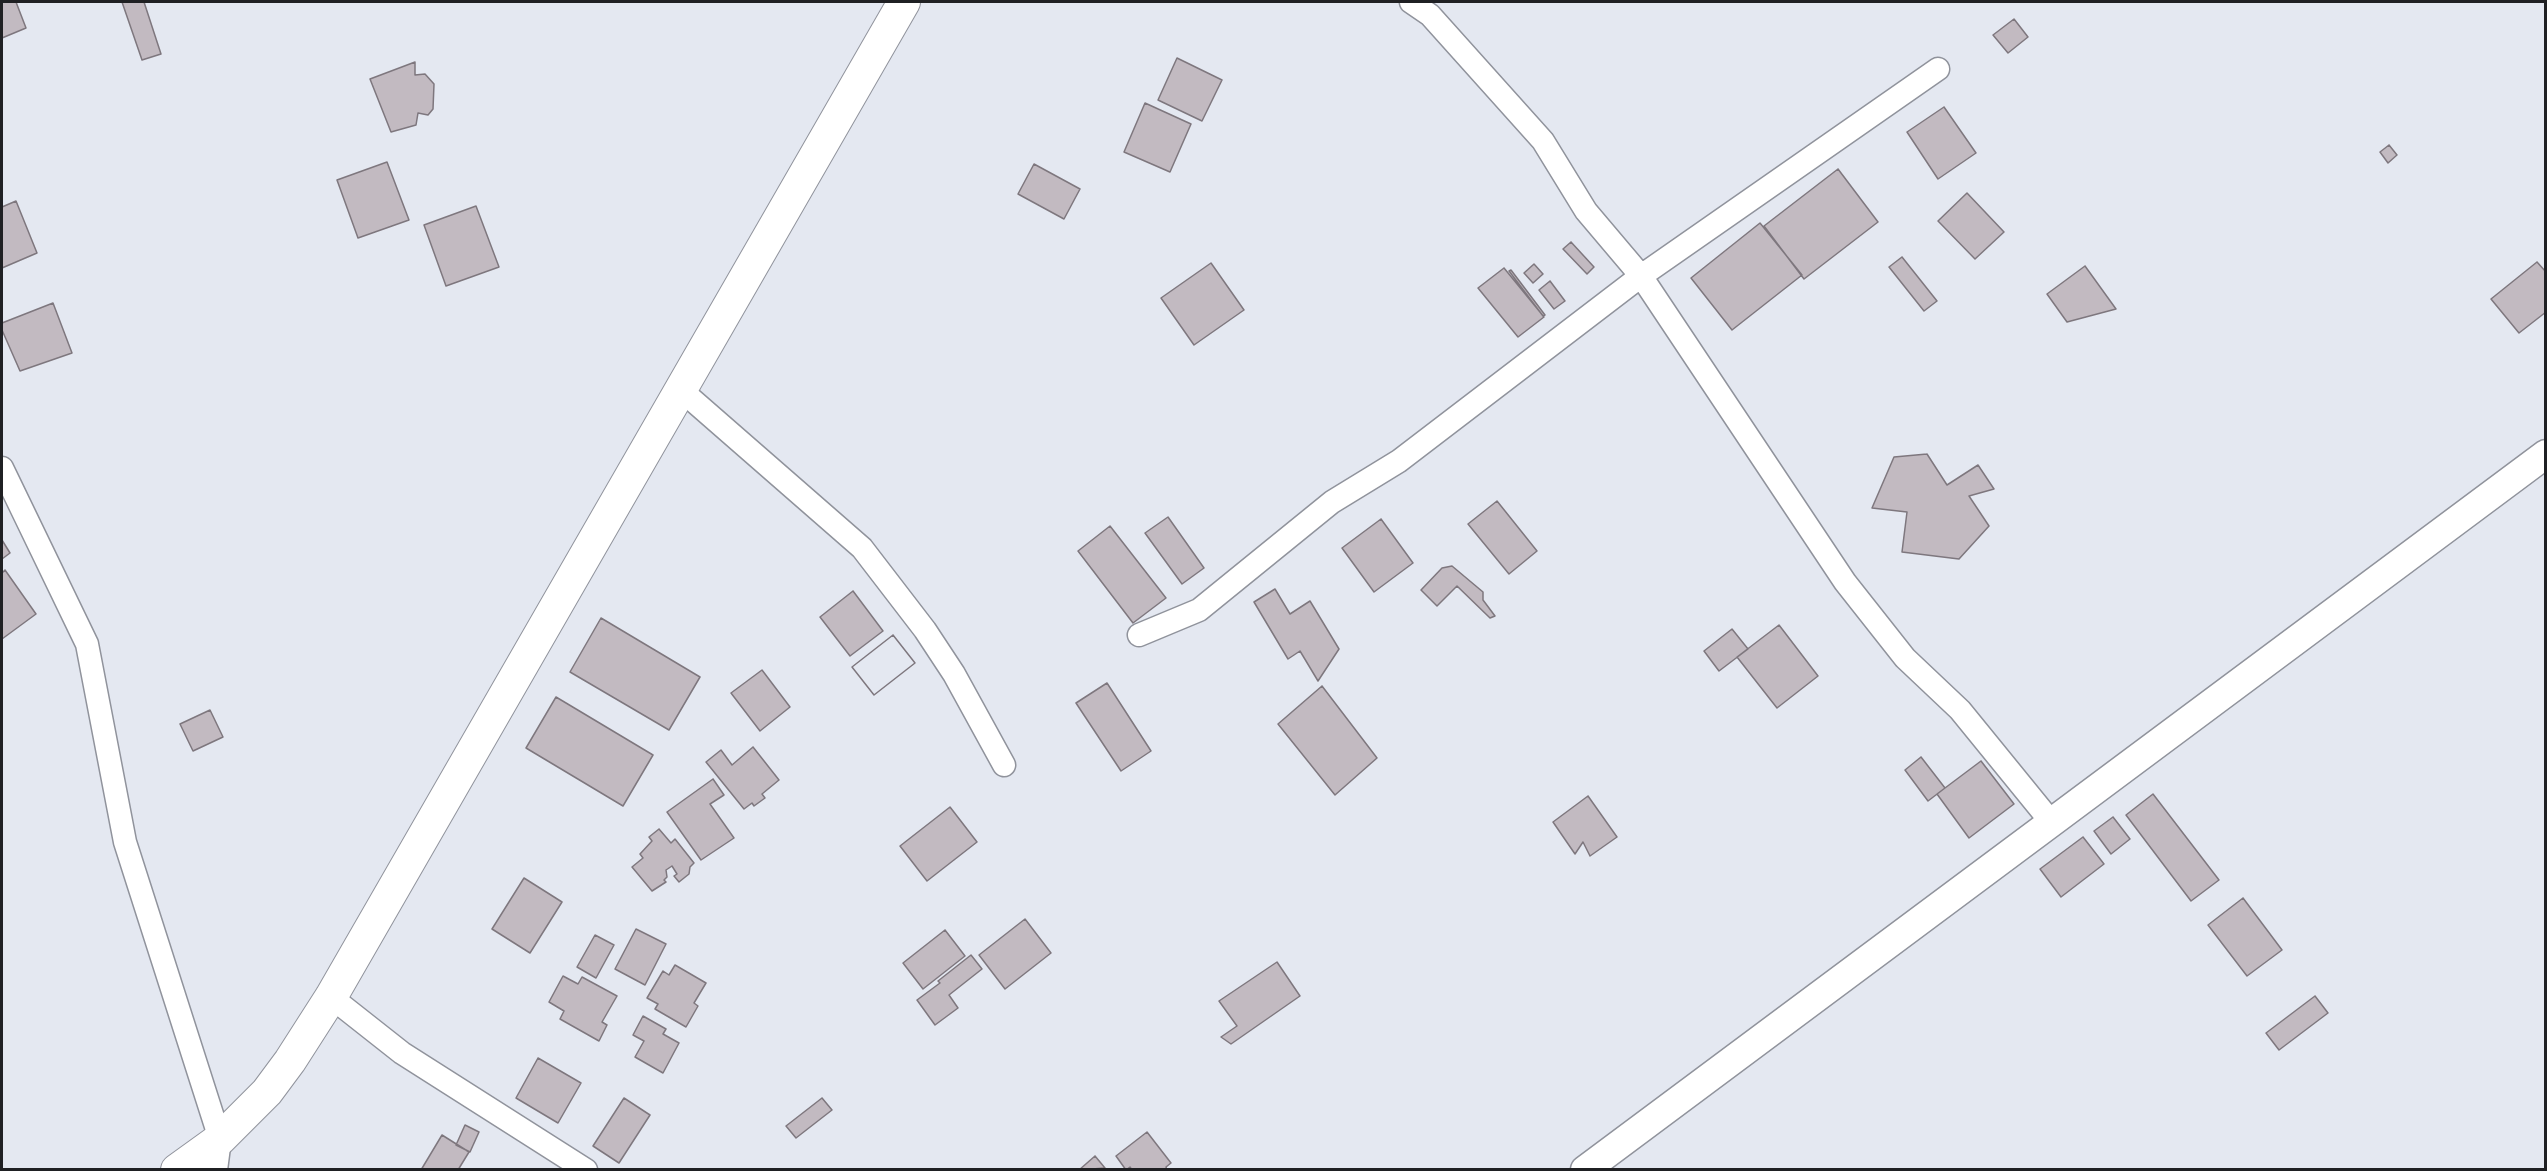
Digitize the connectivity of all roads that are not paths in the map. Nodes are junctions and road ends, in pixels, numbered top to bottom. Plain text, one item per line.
1 (904, 2) edge
2 (1411, 2) edge
3 (1938, 69) dead end
4 (1641, 276) junction
5 (681, 390) junction
6 (2546, 454) edge
7 (2, 468) edge
8 (1140, 635) dead end
9 (1004, 765) dead end
10 (2052, 823) junction
11 (331, 997) junction
12 (218, 1154) edge
13 (177, 1170) edge
14 (586, 1170) edge
15 (1585, 1170) edge

1 - 5 main road
2 - 4 street
3 - 4 street
4 - 8 street
4 - 10 street
5 - 9 street
5 - 11 main road
6 - 10 street
7 - 12 street
10 - 15 street
11 - 12 main road
11 - 14 street
12 - 13 main road

